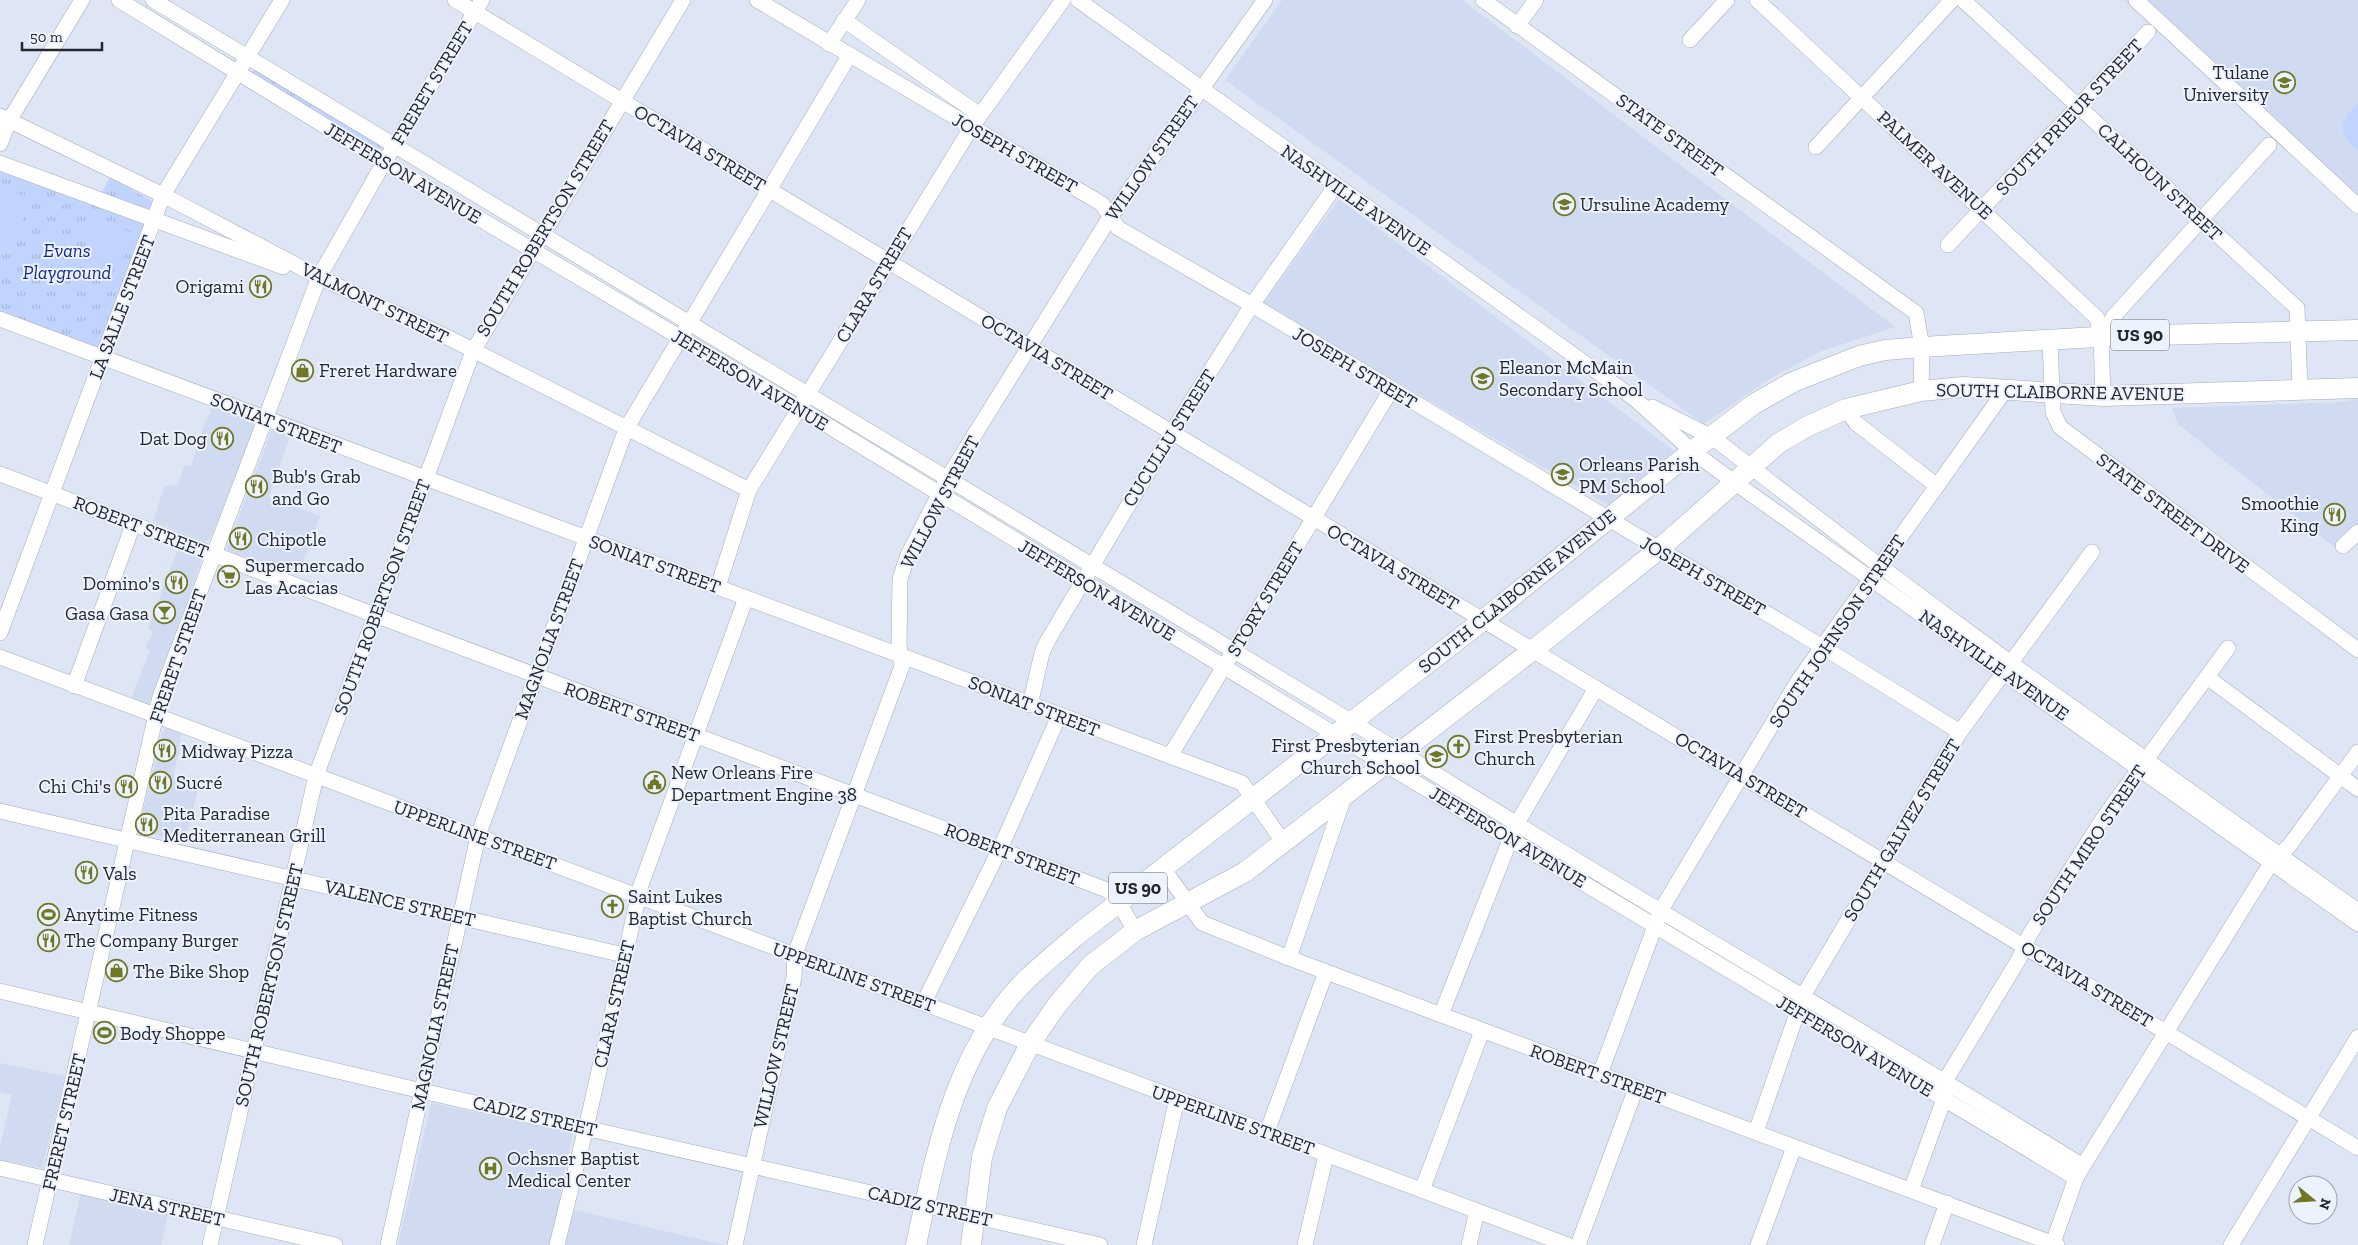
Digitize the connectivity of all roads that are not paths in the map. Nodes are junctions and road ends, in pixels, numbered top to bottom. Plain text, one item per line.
1 (82, 0) edge
2 (119, 0) edge
3 (153, 0) edge
4 (282, 0) edge
5 (455, 0) edge
6 (683, 0) edge
7 (757, 0) edge
8 (858, 0) edge
9 (1063, 0) edge
10 (1078, 0) edge
11 (1264, 0) edge
12 (1483, 0) edge
13 (1536, 0) edge
14 (1727, 0) edge
15 (1757, 0) edge
16 (1952, 0) edge
17 (1963, 0) edge
18 (2136, 0) edge
19 (478, 6) edge
20 (844, 20) junction
21 (1517, 26) junction
22 (2148, 32) dead end
23 (1690, 40) dead end
24 (829, 44) junction
25 (849, 56) junction
26 (247, 57) junction
27 (237, 73) junction
28 (1201, 89) junction
29 (1862, 96) junction
30 (621, 100) junction
31 (2080, 107) junction
32 (980, 114) junction
33 (5, 119) edge
34 (971, 128) junction
35 (0, 144) edge
36 (2269, 145) dead end
37 (395, 146) junction
38 (1816, 147) dead end
39 (384, 162) junction
40 (0, 164) edge
41 (1336, 185) junction
42 (769, 189) junction
43 (163, 195) junction
44 (2358, 206) edge
45 (1983, 210) junction
46 (1110, 217) junction
47 (2201, 219) junction
48 (154, 220) junction
49 (542, 234) junction
50 (1948, 245) dead end
51 (532, 250) junction
52 (888, 262) junction
53 (319, 277) junction
54 (1252, 305) junction
55 (0, 319) edge
56 (688, 323) junction
57 (2358, 330) edge
58 (2299, 333) junction
59 (2101, 337) junction
60 (679, 338) junction
61 (2050, 340) junction
62 (1029, 346) junction
63 (1922, 347) junction
64 (473, 351) junction
65 (103, 358) junction
66 (2358, 388) edge
67 (2006, 389) junction
68 (1391, 390) junction
69 (2300, 390) junction
70 (1921, 391) junction
71 (2052, 394) junction
72 (2103, 396) junction
73 (1635, 399) junction
74 (803, 402) junction
75 (1846, 409) junction
76 (264, 419) junction
77 (626, 429) junction
78 (1172, 432) junction
79 (1712, 437) junction
80 (1692, 451) junction
81 (1752, 467) junction
82 (0, 474) edge
83 (425, 479) junction
84 (947, 479) junction
85 (1734, 482) junction
86 (1937, 486) junction
87 (749, 490) junction
88 (52, 494) junction
89 (940, 494) junction
90 (1313, 518) junction
91 (1607, 520) junction
92 (133, 525) junction
93 (2358, 532) edge
94 (586, 539) junction
95 (2343, 546) dead end
96 (1658, 550) junction
97 (2092, 552) dead end
98 (214, 554) junction
99 (1092, 566) junction
100 (1876, 572) junction
101 (1083, 581) junction
102 (718, 587) junction
103 (746, 598) junction
104 (375, 616) junction
105 (1482, 621) junction
106 (0, 633) edge
107 (1822, 646) junction
108 (2228, 648) dead end
109 (1533, 650) junction
110 (2358, 650) edge
111 (1233, 651) junction
112 (901, 656) junction
113 (0, 657) edge
114 (1224, 667) junction
115 (2009, 668) junction
116 (2207, 676) junction
117 (535, 677) junction
118 (74, 686) junction
119 (1596, 688) junction
120 (1030, 705) junction
121 (155, 716) junction
122 (1059, 716) junction
123 (1352, 722) junction
124 (1960, 732) junction
125 (694, 735) junction
126 (1336, 735) junction
127 (2358, 752) edge
128 (1170, 756) junction
129 (1394, 759) junction
130 (2143, 765) junction
131 (1742, 775) junction
132 (316, 776) junction
133 (2340, 776) junction
134 (2358, 789) edge
135 (854, 794) junction
136 (1344, 797) junction
137 (1253, 799) junction
138 (0, 812) edge
139 (1513, 832) junction
140 (478, 836) junction
141 (127, 841) junction
142 (1284, 843) junction
143 (1000, 849) junction
144 (2275, 859) junction
145 (1883, 862) junction
146 (1163, 868) junction
147 (293, 878) junction
148 (638, 896) junction
149 (1120, 903) junction
150 (1188, 903) junction
151 (1661, 910) junction
152 (2358, 911) edge
153 (459, 917) junction
154 (2358, 924) edge
155 (1656, 926) junction
156 (1135, 931) junction
157 (2025, 946) junction
158 (795, 954) junction
159 (624, 955) junction
160 (1289, 958) junction
161 (1326, 972) junction
162 (0, 991) edge
163 (1803, 996) junction
164 (924, 1002) junction
165 (90, 1011) junction
166 (1798, 1012) junction
167 (1441, 1015) junction
168 (988, 1027) junction
169 (1482, 1031) junction
170 (2166, 1032) junction
171 (2358, 1037) edge
172 (1030, 1044) junction
173 (253, 1050) junction
174 (1600, 1074) junction
175 (1945, 1081) junction
176 (1636, 1088) junction
177 (422, 1091) junction
178 (1177, 1099) junction
179 (1944, 1099) junction
180 (2308, 1117) junction
181 (585, 1127) junction
182 (1267, 1132) junction
183 (1756, 1132) junction
184 (1794, 1148) junction
185 (2358, 1148) edge
186 (1326, 1154) junction
187 (752, 1165) junction
188 (0, 1168) edge
189 (2079, 1172) junction
190 (50, 1180) junction
191 (1422, 1190) junction
192 (1911, 1190) junction
193 (1947, 1203) junction
194 (925, 1204) junction
195 (1477, 1211) junction
196 (975, 1217) junction
197 (216, 1218) junction
198 (2055, 1244) edge
199 (35, 1245) edge
200 (210, 1245) edge
201 (335, 1245) edge
202 (388, 1245) edge
203 (557, 1245) edge
204 (735, 1245) edge
205 (916, 1245) edge
206 (971, 1245) edge
207 (1100, 1245) edge
208 (1144, 1245) edge
209 (1305, 1245) edge
210 (1469, 1245) edge
211 (1568, 1245) edge
212 (1578, 1245) edge
213 (1758, 1245) edge
214 (1932, 1245) edge
215 (2231, 1245) edge

1 - 33 street
2 - 27 street, JEFFERSON AVENUE
3 - 26 street, JEFFERSON AVENUE
4 - 26 street, LA SALLE STREET
5 - 19 street, OCTAVIA STREET
6 - 30 street, SOUTH ROBERTSON STREET
7 - 24 street, JOSEPH STREET
8 - 20 street
9 - 32 street, CLARA STREET
10 - 28 street, NASHVILLE AVENUE
11 - 28 street, WILLOW STREET
12 - 21 street, STATE STREET
13 - 21 street
14 - 23 street
15 - 29 street, PALMER AVENUE
16 - 29 street
17 - 31 street, CALHOUN STREET
18 - 44 street
19 - 30 street, OCTAVIA STREET
19 - 37 street, FRERET STREET
20 - 24 street
20 - 32 street
21 - 63 street, STATE STREET
22 - 31 street, SOUTH PRIEUR STREET
24 - 25 street, JOSEPH STREET
25 - 34 street, JOSEPH STREET
25 - 42 street, MAGNOLIA STREET
26 - 27 street, LA SALLE STREET
26 - 37 street, JEFFERSON AVENUE
27 - 39 street, JEFFERSON AVENUE
27 - 43 street, LA SALLE STREET
28 - 41 street, NASHVILLE AVENUE
28 - 46 street, WILLOW STREET
29 - 38 street
29 - 45 street, PALMER AVENUE
30 - 42 street, OCTAVIA STREET
30 - 49 street, SOUTH ROBERTSON STREET
31 - 45 street, SOUTH PRIEUR STREET
31 - 47 street, CALHOUN STREET
32 - 34 street, CLARA STREET
33 - 35 street
33 - 43 street, VALMONT STREET
34 - 46 street, JOSEPH STREET
34 - 52 street, CLARA STREET
36 - 47 street
37 - 39 street, FRERET STREET
37 - 49 street, JEFFERSON AVENUE
39 - 51 street, JEFFERSON AVENUE
39 - 53 street, FRERET STREET
40 - 48 street
41 - 54 street, CUCULLU STREET
41 - 73 street, NASHVILLE AVENUE
42 - 52 street, OCTAVIA STREET
42 - 56 street, MAGNOLIA STREET
43 - 48 street, LA SALLE STREET
43 - 53 street, VALMONT STREET
45 - 50 street, SOUTH PRIEUR STREET
45 - 59 street, PALMER AVENUE
46 - 54 street, JOSEPH STREET
46 - 62 street, WILLOW STREET
47 - 58 street, CALHOUN STREET
47 - 59 street
48 - 53 street
48 - 65 street, LA SALLE STREET
49 - 51 street, SOUTH ROBERTSON STREET
49 - 56 street, JEFFERSON AVENUE
51 - 60 street, JEFFERSON AVENUE
51 - 64 street, SOUTH ROBERTSON STREET
52 - 62 street, OCTAVIA STREET
52 - 74 street, CLARA STREET
53 - 64 street, VALMONT STREET
53 - 76 street, FRERET STREET
54 - 68 street, JOSEPH STREET
54 - 78 street, CUCULLU STREET
55 - 65 street, SONIAT STREET
56 - 60 street, MAGNOLIA STREET
56 - 74 street, JEFFERSON AVENUE
57 - 58 main road, SOUTH CLAIBORNE AVENUE / US 90
58 - 59 main road, SOUTH CLAIBORNE AVENUE / US 90
58 - 69 street, CALHOUN STREET
59 - 61 main road, SOUTH CLAIBORNE AVENUE / US 90
59 - 72 street, PALMER AVENUE
60 - 74 street, JEFFERSON AVENUE
60 - 77 street, MAGNOLIA STREET
61 - 63 main road, SOUTH CLAIBORNE AVENUE / US 90
61 - 71 street, STATE STREET DRIVE
62 - 78 street, OCTAVIA STREET
62 - 84 street, WILLOW STREET
63 - 70 street, STATE STREET
63 - 79 main road, SOUTH CLAIBORNE AVENUE / US 90
64 - 77 street, VALMONT STREET
64 - 83 street, SOUTH ROBERTSON STREET
65 - 76 street, SONIAT STREET
65 - 88 street, LA SALLE STREET
66 - 69 main road, SOUTH CLAIBORNE AVENUE / US 90
67 - 70 main road, SOUTH CLAIBORNE AVENUE / US 90
67 - 71 main road, SOUTH CLAIBORNE AVENUE / US 90
67 - 86 street, SOUTH JOHNSON STREET
68 - 90 street, STORY STREET
68 - 91 street, JOSEPH STREET
69 - 72 main road, SOUTH CLAIBORNE AVENUE / US 90
70 - 75 main road, SOUTH CLAIBORNE AVENUE / US 90
71 - 72 main road, SOUTH CLAIBORNE AVENUE / US 90
71 - 110 street, STATE STREET DRIVE
73 - 79 street, NASHVILLE AVENUE
73 - 80 street, NASHVILLE AVENUE
74 - 84 street, JEFFERSON AVENUE
74 - 87 street, CLARA STREET
74 - 89 street, JEFFERSON AVENUE
75 - 81 main road, SOUTH CLAIBORNE AVENUE / US 90
75 - 86 street
76 - 83 street, SONIAT STREET
76 - 98 street, FRERET STREET
77 - 87 street, VALMONT STREET
77 - 94 street, MAGNOLIA STREET
78 - 90 street, OCTAVIA STREET
78 - 99 street, CUCULLU STREET
79 - 80 main road, SOUTH CLAIBORNE AVENUE / US 90
79 - 81 street, NASHVILLE AVENUE
80 - 85 street, NASHVILLE AVENUE
80 - 91 main road, SOUTH CLAIBORNE AVENUE / US 90
81 - 85 main road, SOUTH CLAIBORNE AVENUE / US 90
81 - 100 street, NASHVILLE AVENUE
82 - 88 street, ROBERT STREET
83 - 94 street, SONIAT STREET
83 - 104 street, SOUTH ROBERTSON STREET
84 - 89 street, WILLOW STREET
84 - 99 street, JEFFERSON AVENUE
85 - 96 main road, SOUTH CLAIBORNE AVENUE / US 90
85 - 100 street, NASHVILLE AVENUE
86 - 100 street, SOUTH JOHNSON STREET
87 - 102 street, CLARA STREET
88 - 92 street, ROBERT STREET
88 - 106 street, LA SALLE STREET
89 - 101 street, JEFFERSON AVENUE
89 - 112 street, WILLOW STREET
90 - 105 street, OCTAVIA STREET
90 - 111 street, STORY STREET
91 - 96 street, JOSEPH STREET
91 - 105 main road, SOUTH CLAIBORNE AVENUE / US 90
92 - 98 street, ROBERT STREET
92 - 118 street
93 - 95 street
94 - 102 street, SONIAT STREET
94 - 117 street, MAGNOLIA STREET
96 - 107 street, JOSEPH STREET
96 - 109 main road, SOUTH CLAIBORNE AVENUE / US 90
97 - 115 street, SOUTH GALVEZ STREET
98 - 104 street, ROBERT STREET
98 - 121 street, FRERET STREET
99 - 101 street, CUCULLU STREET
99 - 111 street, JEFFERSON AVENUE
100 - 107 street, SOUTH JOHNSON STREET
100 - 115 street, NASHVILLE AVENUE
101 - 114 street, JEFFERSON AVENUE
101 - 120 street, CUCULLU STREET
102 - 103 street, SONIAT STREET
103 - 112 street, SONIAT STREET
103 - 125 street, CLARA STREET
104 - 117 street, ROBERT STREET
104 - 132 street, SOUTH ROBERTSON STREET
105 - 109 street, OCTAVIA STREET
105 - 123 main road, SOUTH CLAIBORNE AVENUE / US 90
107 - 124 street, JOSEPH STREET
107 - 131 street, SOUTH JOHNSON STREET
108 - 116 street, SOUTH MIRO STREET
109 - 119 street, OCTAVIA STREET
109 - 129 main road, SOUTH CLAIBORNE AVENUE / US 90
111 - 114 street, STORY STREET
111 - 123 street, JEFFERSON AVENUE
112 - 120 street, SONIAT STREET
112 - 135 street, WILLOW STREET
113 - 118 street, UPPERLINE STREET
114 - 126 street, JEFFERSON AVENUE
114 - 128 street, STORY STREET
115 - 124 street, SOUTH GALVEZ STREET
115 - 130 street, NASHVILLE AVENUE
116 - 130 street, SOUTH MIRO STREET
116 - 133 street
117 - 125 street, ROBERT STREET
117 - 140 street, MAGNOLIA STREET
118 - 121 street, UPPERLINE STREET
119 - 131 street, OCTAVIA STREET
119 - 139 street
120 - 122 street, SONIAT STREET
121 - 132 street, UPPERLINE STREET
121 - 141 street, FRERET STREET
122 - 128 street, SONIAT STREET
122 - 143 street
123 - 126 main road, SOUTH CLAIBORNE AVENUE / US 90
123 - 129 street, JEFFERSON AVENUE
124 - 145 street, SOUTH GALVEZ STREET
125 - 135 street, ROBERT STREET
125 - 148 street, CLARA STREET
126 - 129 street, JEFFERSON AVENUE
126 - 137 main road, SOUTH CLAIBORNE AVENUE / US 90
127 - 133 street
128 - 137 street, SONIAT STREET
129 - 136 main road, SOUTH CLAIBORNE AVENUE / US 90
129 - 139 street, JEFFERSON AVENUE
130 - 144 street, NASHVILLE AVENUE
130 - 157 street, SOUTH MIRO STREET
131 - 145 street, OCTAVIA STREET
131 - 151 street, SOUTH JOHNSON STREET
132 - 140 street, UPPERLINE STREET
132 - 147 street, SOUTH ROBERTSON STREET
133 - 134 street
133 - 144 street
135 - 143 street, ROBERT STREET
135 - 158 street, WILLOW STREET
136 - 142 main road, SOUTH CLAIBORNE AVENUE / US 90
136 - 160 street
137 - 142 street, SONIAT STREET
137 - 146 main road, SOUTH CLAIBORNE AVENUE / US 90
138 - 141 street, VALENCE STREET
139 - 151 street, JEFFERSON AVENUE
139 - 155 street, JEFFERSON AVENUE
139 - 167 street
140 - 148 street, UPPERLINE STREET
140 - 153 street, MAGNOLIA STREET
141 - 147 street, VALENCE STREET
141 - 165 street, FRERET STREET
142 - 150 main road, SOUTH CLAIBORNE AVENUE / US 90
143 - 149 street, ROBERT STREET
143 - 164 street
144 - 152 street, NASHVILLE AVENUE
144 - 154 street, NASHVILLE AVENUE
144 - 170 street
145 - 157 street, OCTAVIA STREET
145 - 163 street, SOUTH GALVEZ STREET
146 - 149 main road, SOUTH CLAIBORNE AVENUE / US 90
146 - 150 street, ROBERT STREET
147 - 153 street, VALENCE STREET
147 - 173 street, SOUTH ROBERTSON STREET
148 - 158 street, UPPERLINE STREET
148 - 159 street, CLARA STREET
149 - 156 street
149 - 168 main road, SOUTH CLAIBORNE AVENUE / US 90
150 - 156 main road, SOUTH CLAIBORNE AVENUE / US 90
150 - 160 street, ROBERT STREET
151 - 155 street, SOUTH JOHNSON STREET
151 - 163 street, JEFFERSON AVENUE
153 - 159 street, VALENCE STREET
153 - 177 street, MAGNOLIA STREET
155 - 166 street, JEFFERSON AVENUE
155 - 174 street, SOUTH JOHNSON STREET
156 - 172 main road, SOUTH CLAIBORNE AVENUE / US 90
157 - 170 street, OCTAVIA STREET
157 - 175 street, SOUTH MIRO STREET
158 - 164 street, UPPERLINE STREET
158 - 187 street, WILLOW STREET
159 - 181 street, CLARA STREET
160 - 161 street, ROBERT STREET
161 - 167 street, ROBERT STREET
161 - 182 street
162 - 165 street, CADIZ STREET
163 - 166 street, SOUTH GALVEZ STREET
163 - 175 street, JEFFERSON AVENUE
164 - 168 street, UPPERLINE STREET
165 - 173 street, CADIZ STREET
165 - 190 street, FRERET STREET
166 - 179 street, JEFFERSON AVENUE
166 - 183 street, SOUTH GALVEZ STREET
167 - 169 street, ROBERT STREET
168 - 172 street, UPPERLINE STREET
168 - 194 main road, SOUTH CLAIBORNE AVENUE / US 90
169 - 174 street, ROBERT STREET
169 - 191 street
170 - 180 street, OCTAVIA STREET
170 - 189 street
171 - 180 street
172 - 178 street, UPPERLINE STREET
172 - 196 main road, SOUTH CLAIBORNE AVENUE / US 90
173 - 177 street, CADIZ STREET
173 - 197 street, SOUTH ROBERTSON STREET
174 - 176 street, ROBERT STREET
175 - 179 street, SOUTH MIRO STREET
175 - 189 street, JEFFERSON AVENUE
176 - 183 street, ROBERT STREET
176 - 212 street
177 - 181 street, CADIZ STREET
177 - 202 street, MAGNOLIA STREET
178 - 182 street, UPPERLINE STREET
178 - 208 street
179 - 189 street, JEFFERSON AVENUE
179 - 192 street, SOUTH MIRO STREET
180 - 185 street, OCTAVIA STREET
180 - 215 street
181 - 187 street, CADIZ STREET
181 - 203 street, CLARA STREET
182 - 186 street, UPPERLINE STREET
183 - 184 street, ROBERT STREET
184 - 192 street, ROBERT STREET
184 - 213 street
186 - 191 street, UPPERLINE STREET
186 - 209 street
187 - 194 street, CADIZ STREET
187 - 204 street, WILLOW STREET
188 - 190 street, JENA STREET
189 - 198 street
190 - 197 street, JENA STREET
190 - 199 street, FRERET STREET
191 - 195 street, UPPERLINE STREET
192 - 193 street, ROBERT STREET
193 - 198 street, ROBERT STREET
193 - 214 street
194 - 196 street, CADIZ STREET
194 - 205 main road, SOUTH CLAIBORNE AVENUE / US 90
195 - 210 street
195 - 211 street, UPPERLINE STREET
196 - 206 main road, SOUTH CLAIBORNE AVENUE / US 90
196 - 207 street, CADIZ STREET
197 - 200 street, SOUTH ROBERTSON STREET
197 - 201 street, JENA STREET

